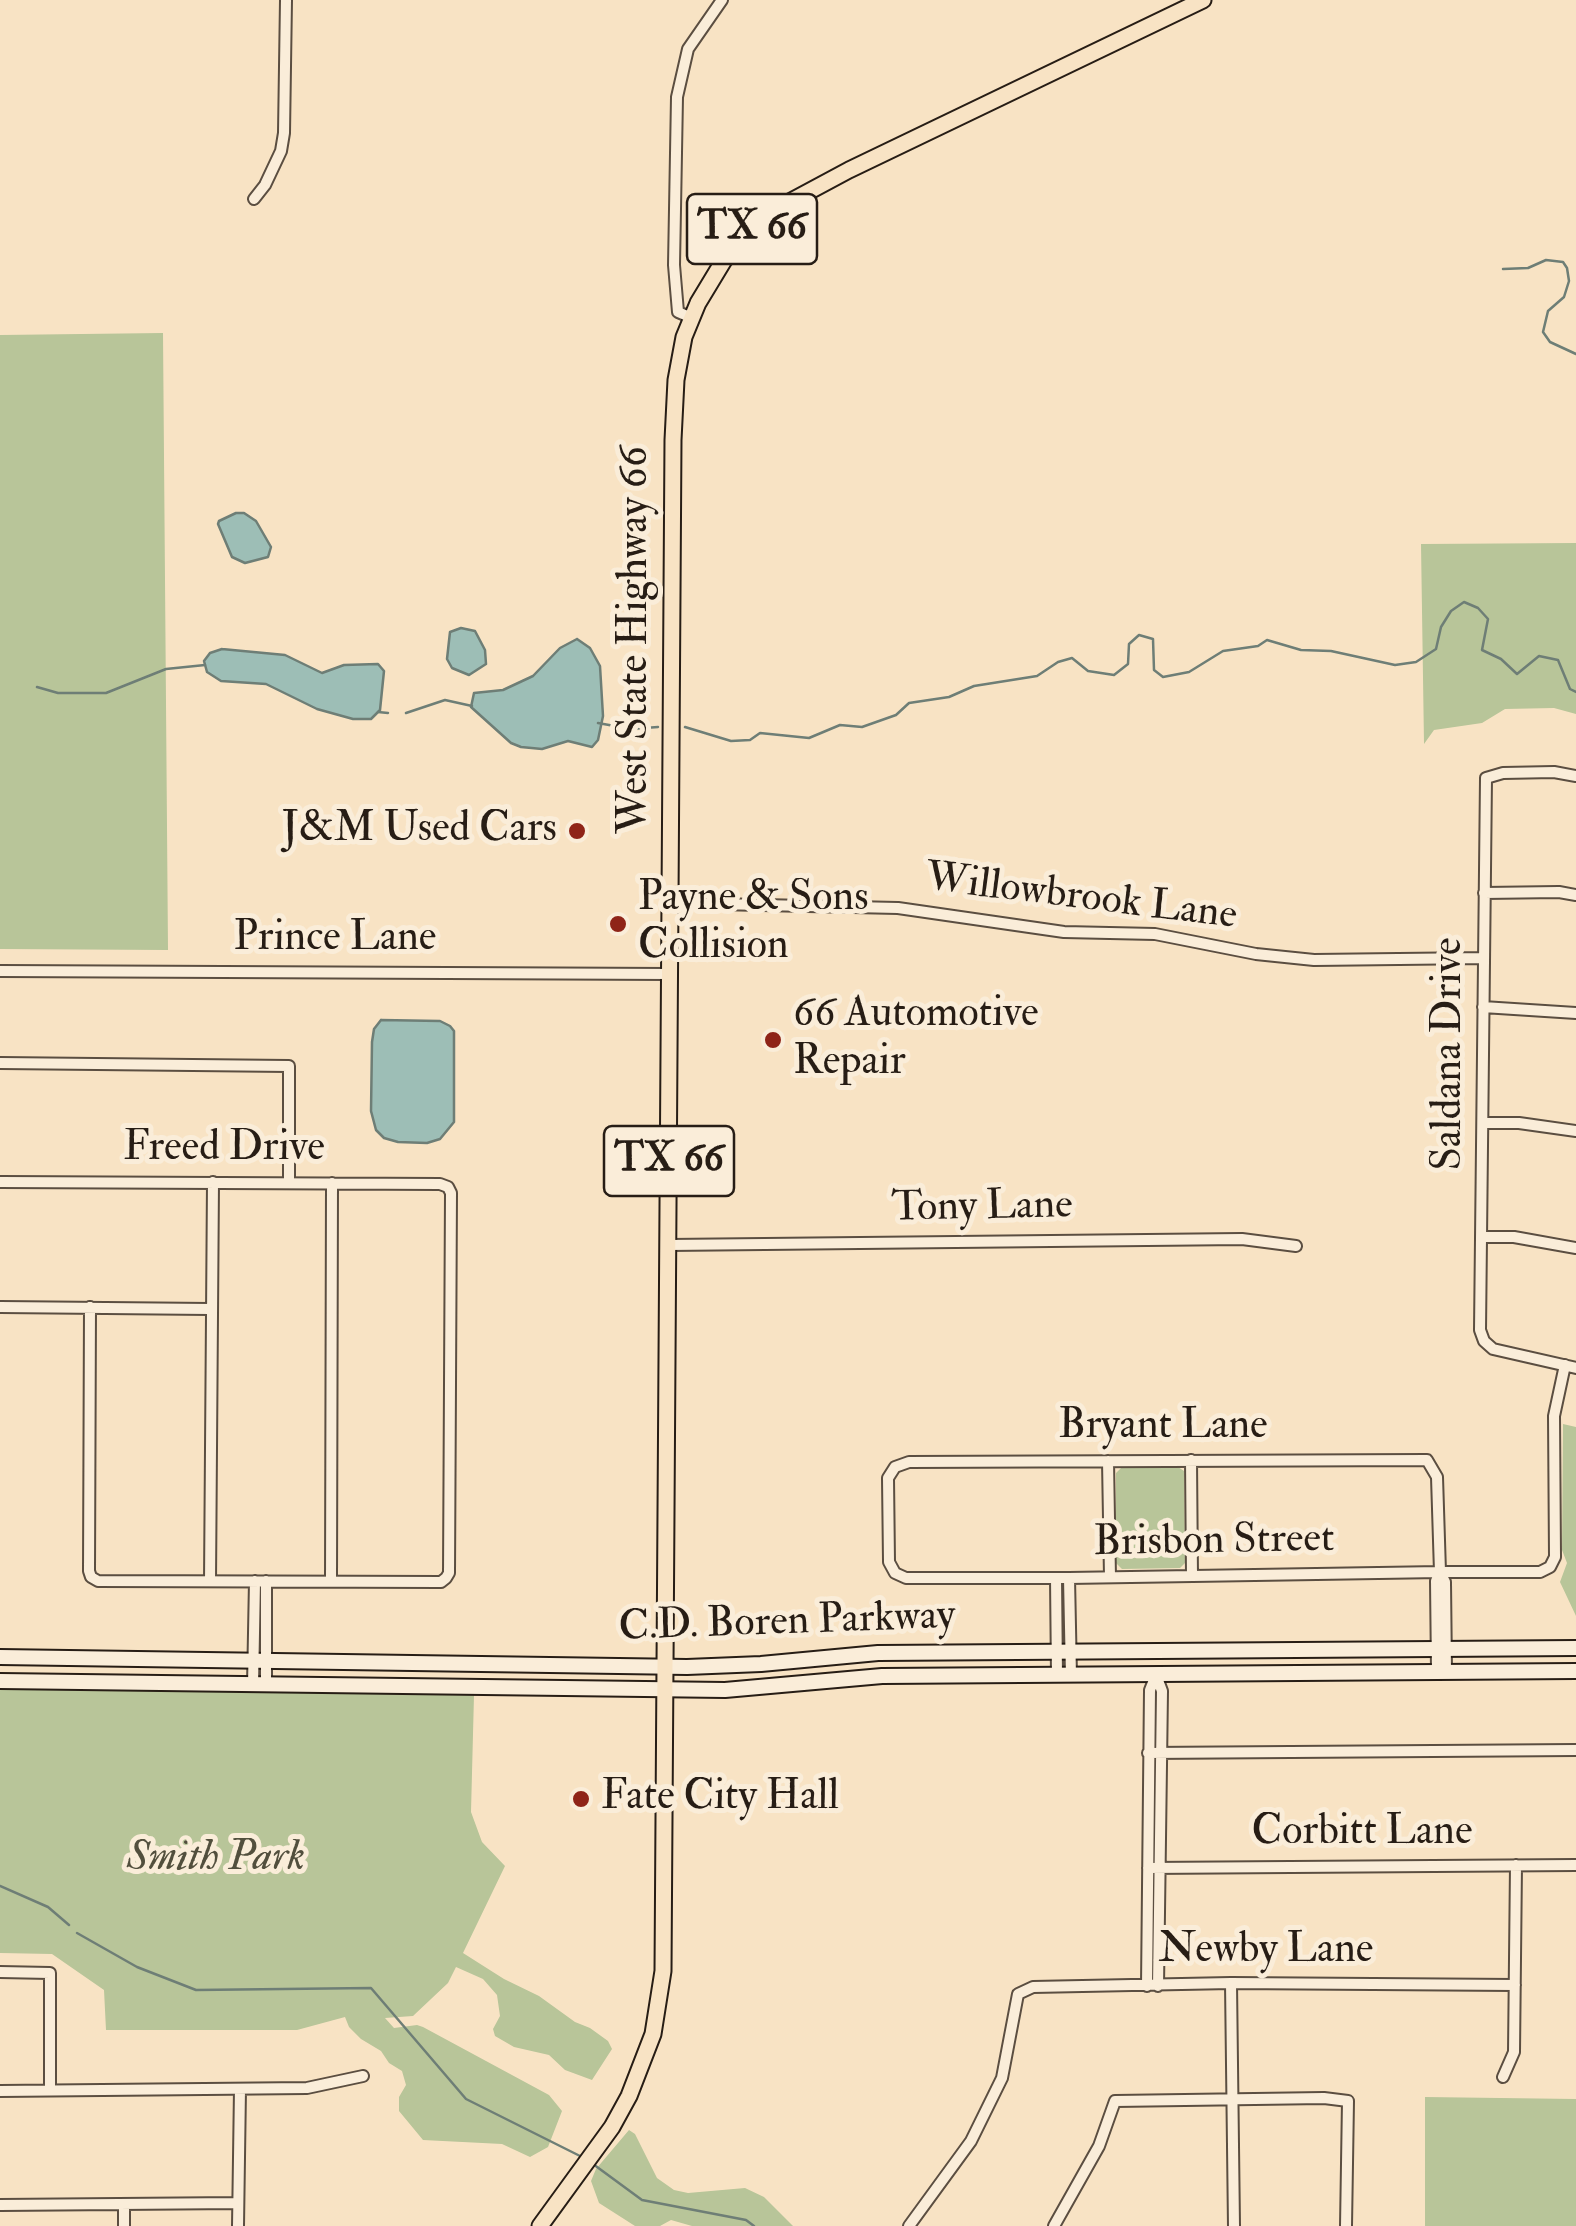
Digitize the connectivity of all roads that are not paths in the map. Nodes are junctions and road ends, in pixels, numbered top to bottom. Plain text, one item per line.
1 (286, 0) edge
2 (722, 0) edge
3 (1203, 0) edge
4 (254, 199) dead end
5 (692, 318) junction
6 (1576, 776) edge
7 (1484, 893) junction
8 (1576, 895) edge
9 (670, 903) junction
10 (1483, 958) junction
11 (0, 971) edge
12 (670, 974) junction
13 (1483, 1006) junction
14 (1576, 1013) edge
15 (0, 1063) edge
16 (1483, 1123) junction
17 (1576, 1131) edge
18 (0, 1182) edge
19 (212, 1182) junction
20 (290, 1183) junction
21 (332, 1183) junction
22 (1482, 1237) junction
23 (669, 1245) junction
24 (1296, 1246) dead end
25 (1576, 1248) edge
26 (0, 1307) edge
27 (90, 1307) junction
28 (210, 1308) junction
29 (1571, 1366) edge
30 (1108, 1460) junction
31 (1191, 1460) junction
32 (1440, 1572) junction
33 (895, 1573) joint
34 (1192, 1576) junction
35 (1110, 1577) junction
36 (1056, 1578) junction
37 (1069, 1578) junction
38 (210, 1581) junction
39 (261, 1581) junction
40 (331, 1581) junction
41 (1441, 1648) junction
42 (1576, 1648) edge
43 (1155, 1650) junction
44 (1064, 1651) junction
45 (3, 1657) edge
46 (260, 1662) junction
47 (516, 1665) junction
48 (666, 1666) junction
49 (1442, 1671) junction
50 (1576, 1671) edge
51 (1156, 1675) junction
52 (1064, 1676) junction
53 (1, 1681) edge
54 (260, 1685) junction
55 (516, 1688) junction
56 (666, 1690) junction
57 (1576, 1750) edge
58 (1154, 1753) junction
59 (1516, 1865) junction
60 (1576, 1865) edge
61 (1154, 1868) junction
62 (0, 1972) edge
63 (1231, 1984) junction
64 (1515, 1984) junction
65 (1152, 1986) junction
66 (363, 2076) dead end
67 (1502, 2078) dead end
68 (240, 2089) junction
69 (50, 2090) junction
70 (0, 2091) edge
71 (1233, 2101) junction
72 (238, 2203) junction
73 (124, 2204) junction
74 (0, 2205) edge
75 (124, 2226) edge
76 (238, 2226) edge
77 (540, 2226) edge
78 (909, 2226) edge
79 (1054, 2226) edge
80 (1234, 2226) edge
81 (1346, 2226) edge

1 - 4 street
2 - 5 street
3 - 5 main road, West State Highway 66 / TX 66
5 - 9 main road, West State Highway 66 / TX 66
6 - 7 street, Saldana Drive
7 - 8 street
7 - 10 street, Saldana Drive
9 - 10 street, Willowbrook Lane
9 - 12 main road, West State Highway 66 / TX 66
10 - 13 street, Saldana Drive
11 - 12 street, Prince Lane
12 - 23 main road, West State Highway 66 / TX 66
13 - 14 street
13 - 16 street, Saldana Drive
15 - 20 street
16 - 17 street
16 - 22 street, Saldana Drive
18 - 19 street, Freed Drive
19 - 20 street, Freed Drive
19 - 28 street
20 - 21 street, Freed Drive
21 - 40 street
21 - 40 street, Freed Drive
22 - 25 street
22 - 29 street, Saldana Drive
23 - 24 street, Tony Lane
23 - 48 main road, West State Highway 66 / TX 66
26 - 27 street
27 - 28 street
27 - 38 street
28 - 38 street
29 - 32 street, Brisbon Street
30 - 31 street, Bryant Lane
30 - 33 street, Bryant Lane
30 - 35 street
31 - 32 street, Bryant Lane
31 - 34 street
32 - 34 street, Brisbon Street
32 - 41 street
33 - 36 street, Brisbon Street
34 - 35 street, Brisbon Street
35 - 37 street, Brisbon Street
36 - 37 street, Brisbon Street
36 - 44 street
37 - 44 street
38 - 39 street
39 - 40 street
39 - 46 street
41 - 42 street, C.D. Boren Parkway
41 - 43 street, C.D. Boren Parkway
41 - 49 street
43 - 44 street, C.D. Boren Parkway
43 - 51 street
44 - 48 street, C.D. Boren Parkway
44 - 52 street
45 - 46 street, C.D. Boren Parkway
45 - 53 street
46 - 47 street, C.D. Boren Parkway
46 - 54 street
47 - 48 street, C.D. Boren Parkway
47 - 55 street
48 - 56 main road, TX 66
49 - 50 street, C.D. Boren Parkway
49 - 51 street, C.D. Boren Parkway
51 - 52 street, C.D. Boren Parkway
51 - 58 street
52 - 56 street, C.D. Boren Parkway
53 - 54 street, C.D. Boren Parkway
54 - 55 street, C.D. Boren Parkway
55 - 56 street, C.D. Boren Parkway
56 - 77 main road, TX 66
57 - 58 street
58 - 61 street
59 - 60 street, Corbitt Lane
59 - 61 street, Corbitt Lane
59 - 64 street
61 - 65 street
62 - 69 street
63 - 64 street, Newby Lane
63 - 65 street, Newby Lane
63 - 71 street
64 - 67 street
65 - 78 street, Newby Lane
66 - 68 street
68 - 69 street
68 - 72 street
69 - 70 street
71 - 79 street
71 - 80 street
71 - 81 street
72 - 73 street
72 - 76 street
73 - 74 street
73 - 75 street

